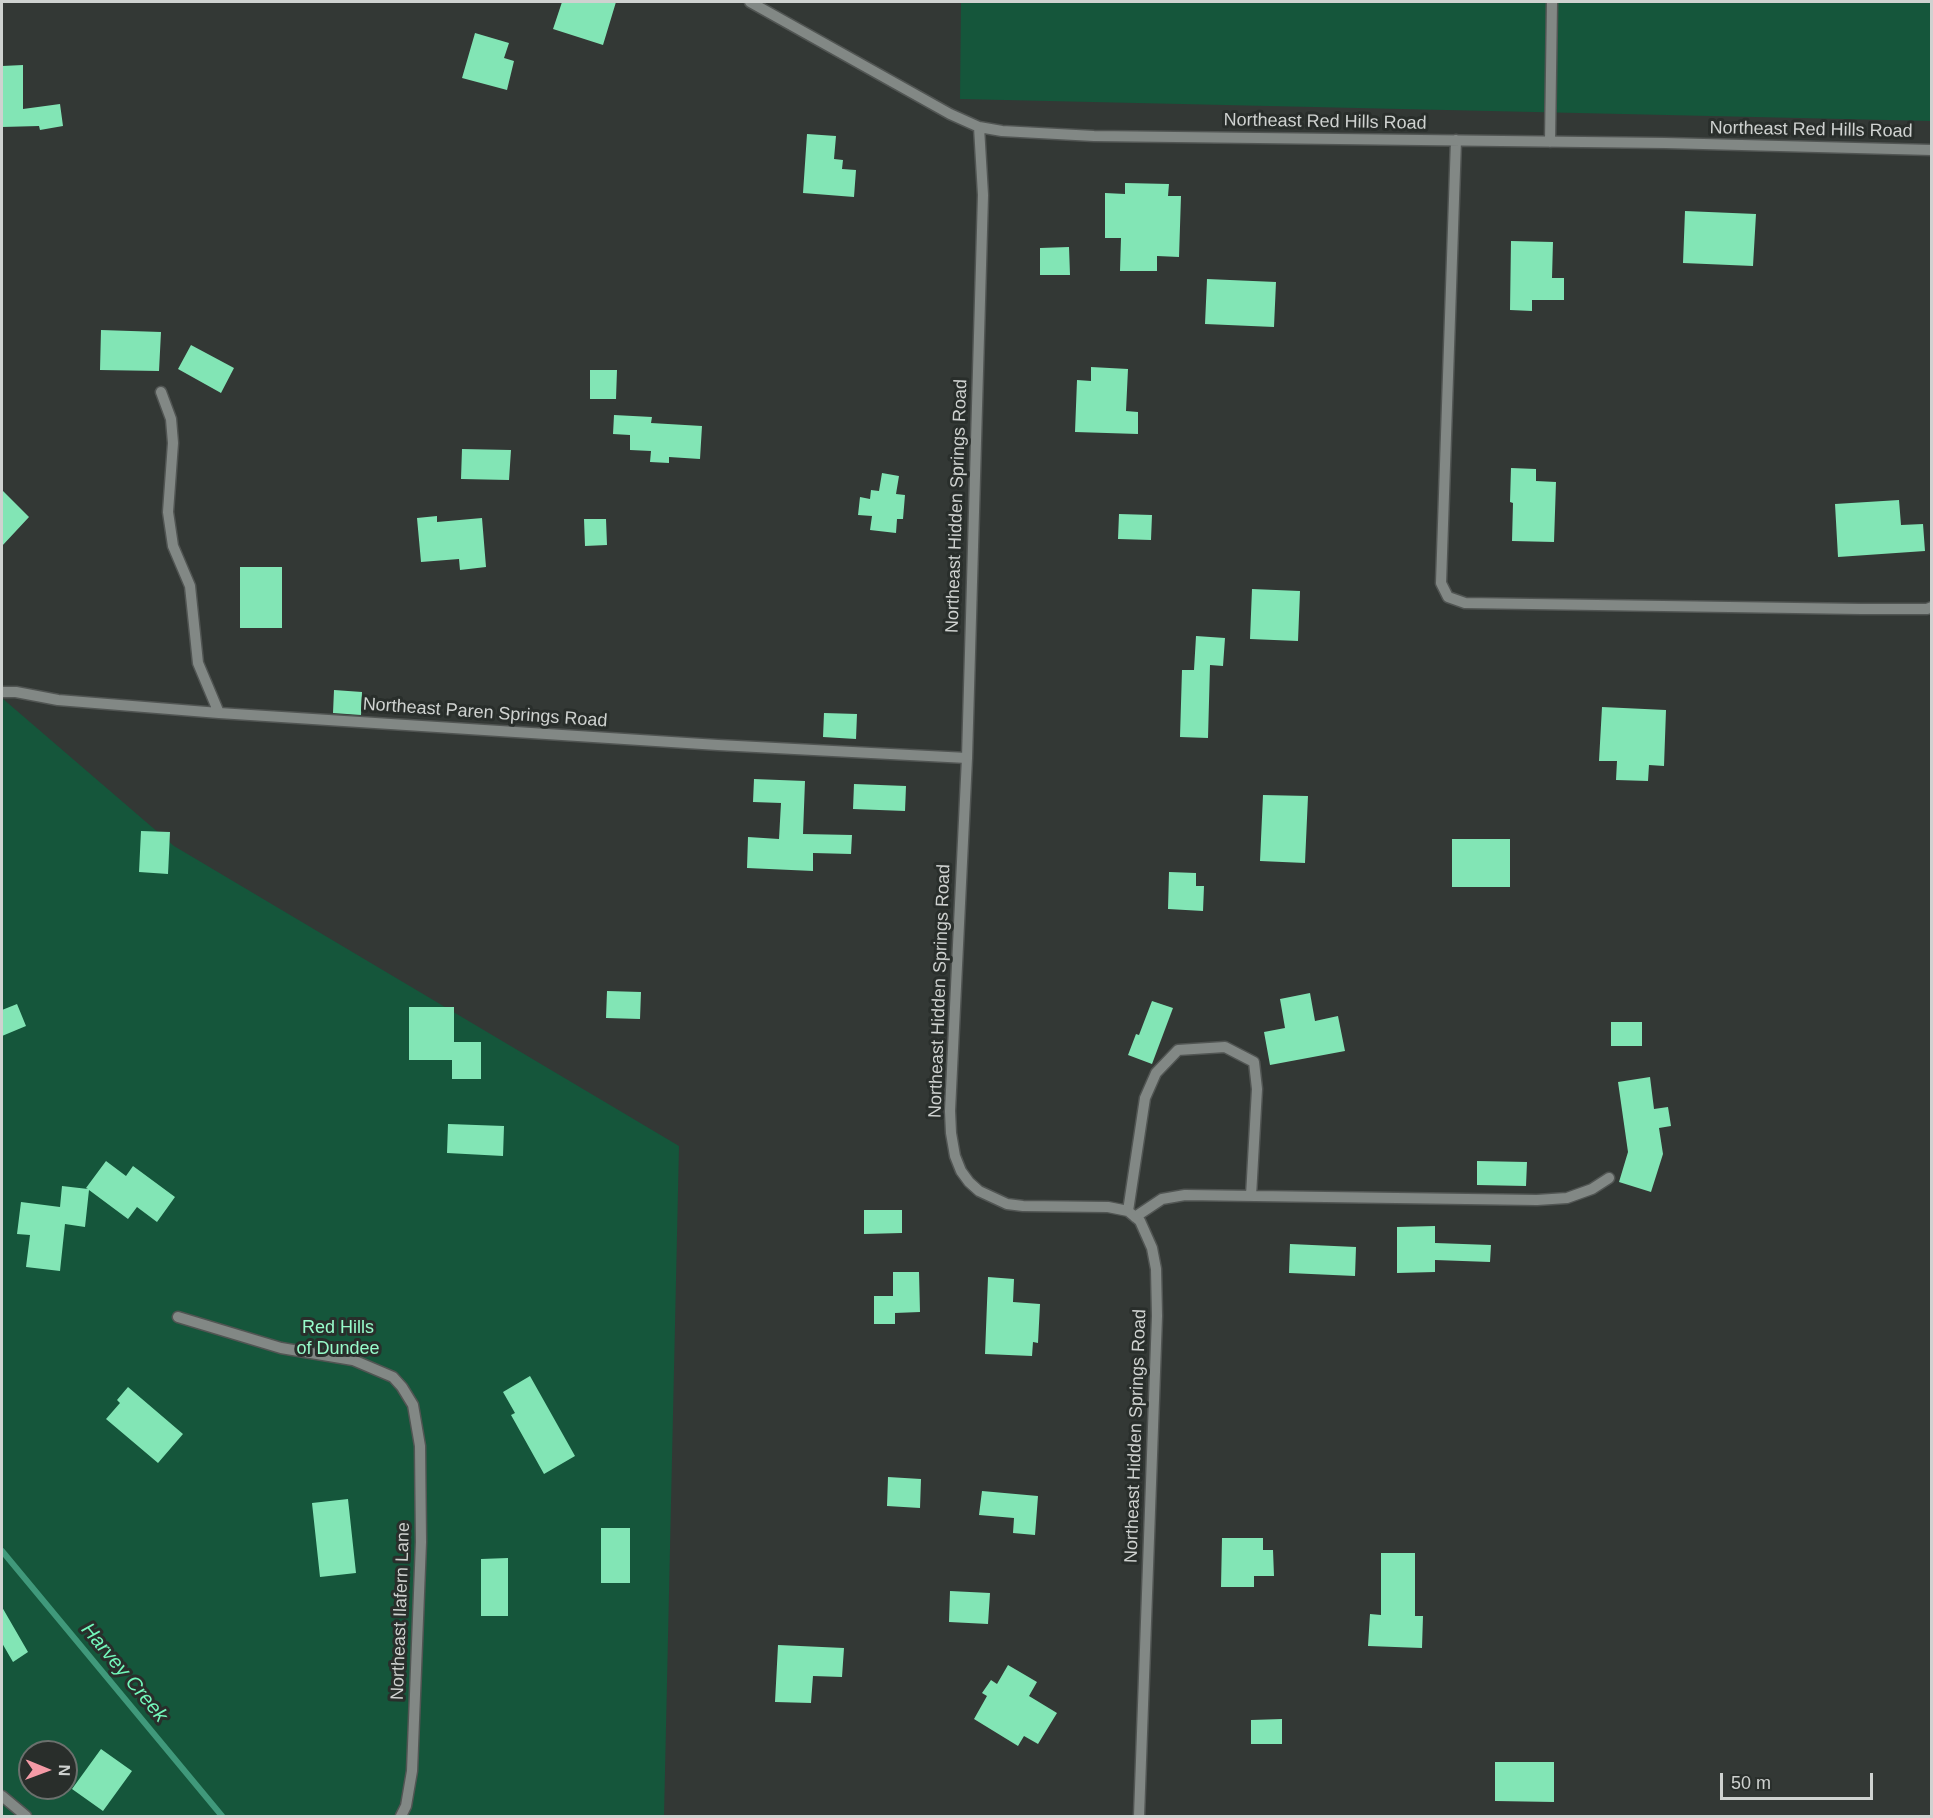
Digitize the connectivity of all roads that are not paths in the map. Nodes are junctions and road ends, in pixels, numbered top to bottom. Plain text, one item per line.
1 (750, 2) edge
2 (1552, 2) edge
3 (979, 127) junction
4 (1456, 140) junction
5 (1550, 142) junction
6 (1932, 150) edge
7 (161, 392) dead end
8 (1932, 608) edge
9 (2, 692) edge
10 (219, 713) junction
11 (967, 758) junction
12 (1609, 1178) dead end
13 (1251, 1196) junction
14 (1132, 1214) junction
15 (178, 1317) dead end
16 (2, 1796) edge
17 (26, 1816) edge
18 (401, 1816) edge
19 (1139, 1816) edge

1 - 3 street, Northeast Red Hills Road
2 - 5 street
3 - 4 street, Northeast Red Hills Road
3 - 11 street, Northeast Hidden Springs Road
4 - 5 street, Northeast Red Hills Road
4 - 8 street
5 - 6 street, Northeast Red Hills Road
7 - 10 street
9 - 10 street, Northeast Paren Springs Road
10 - 11 street, Northeast Paren Springs Road
11 - 14 street, Northeast Hidden Springs Road
12 - 13 street
13 - 14 street
13 - 14 street
14 - 19 street, Northeast Hidden Springs Road
15 - 18 street, Northeast Ilafern Lane
16 - 17 street

